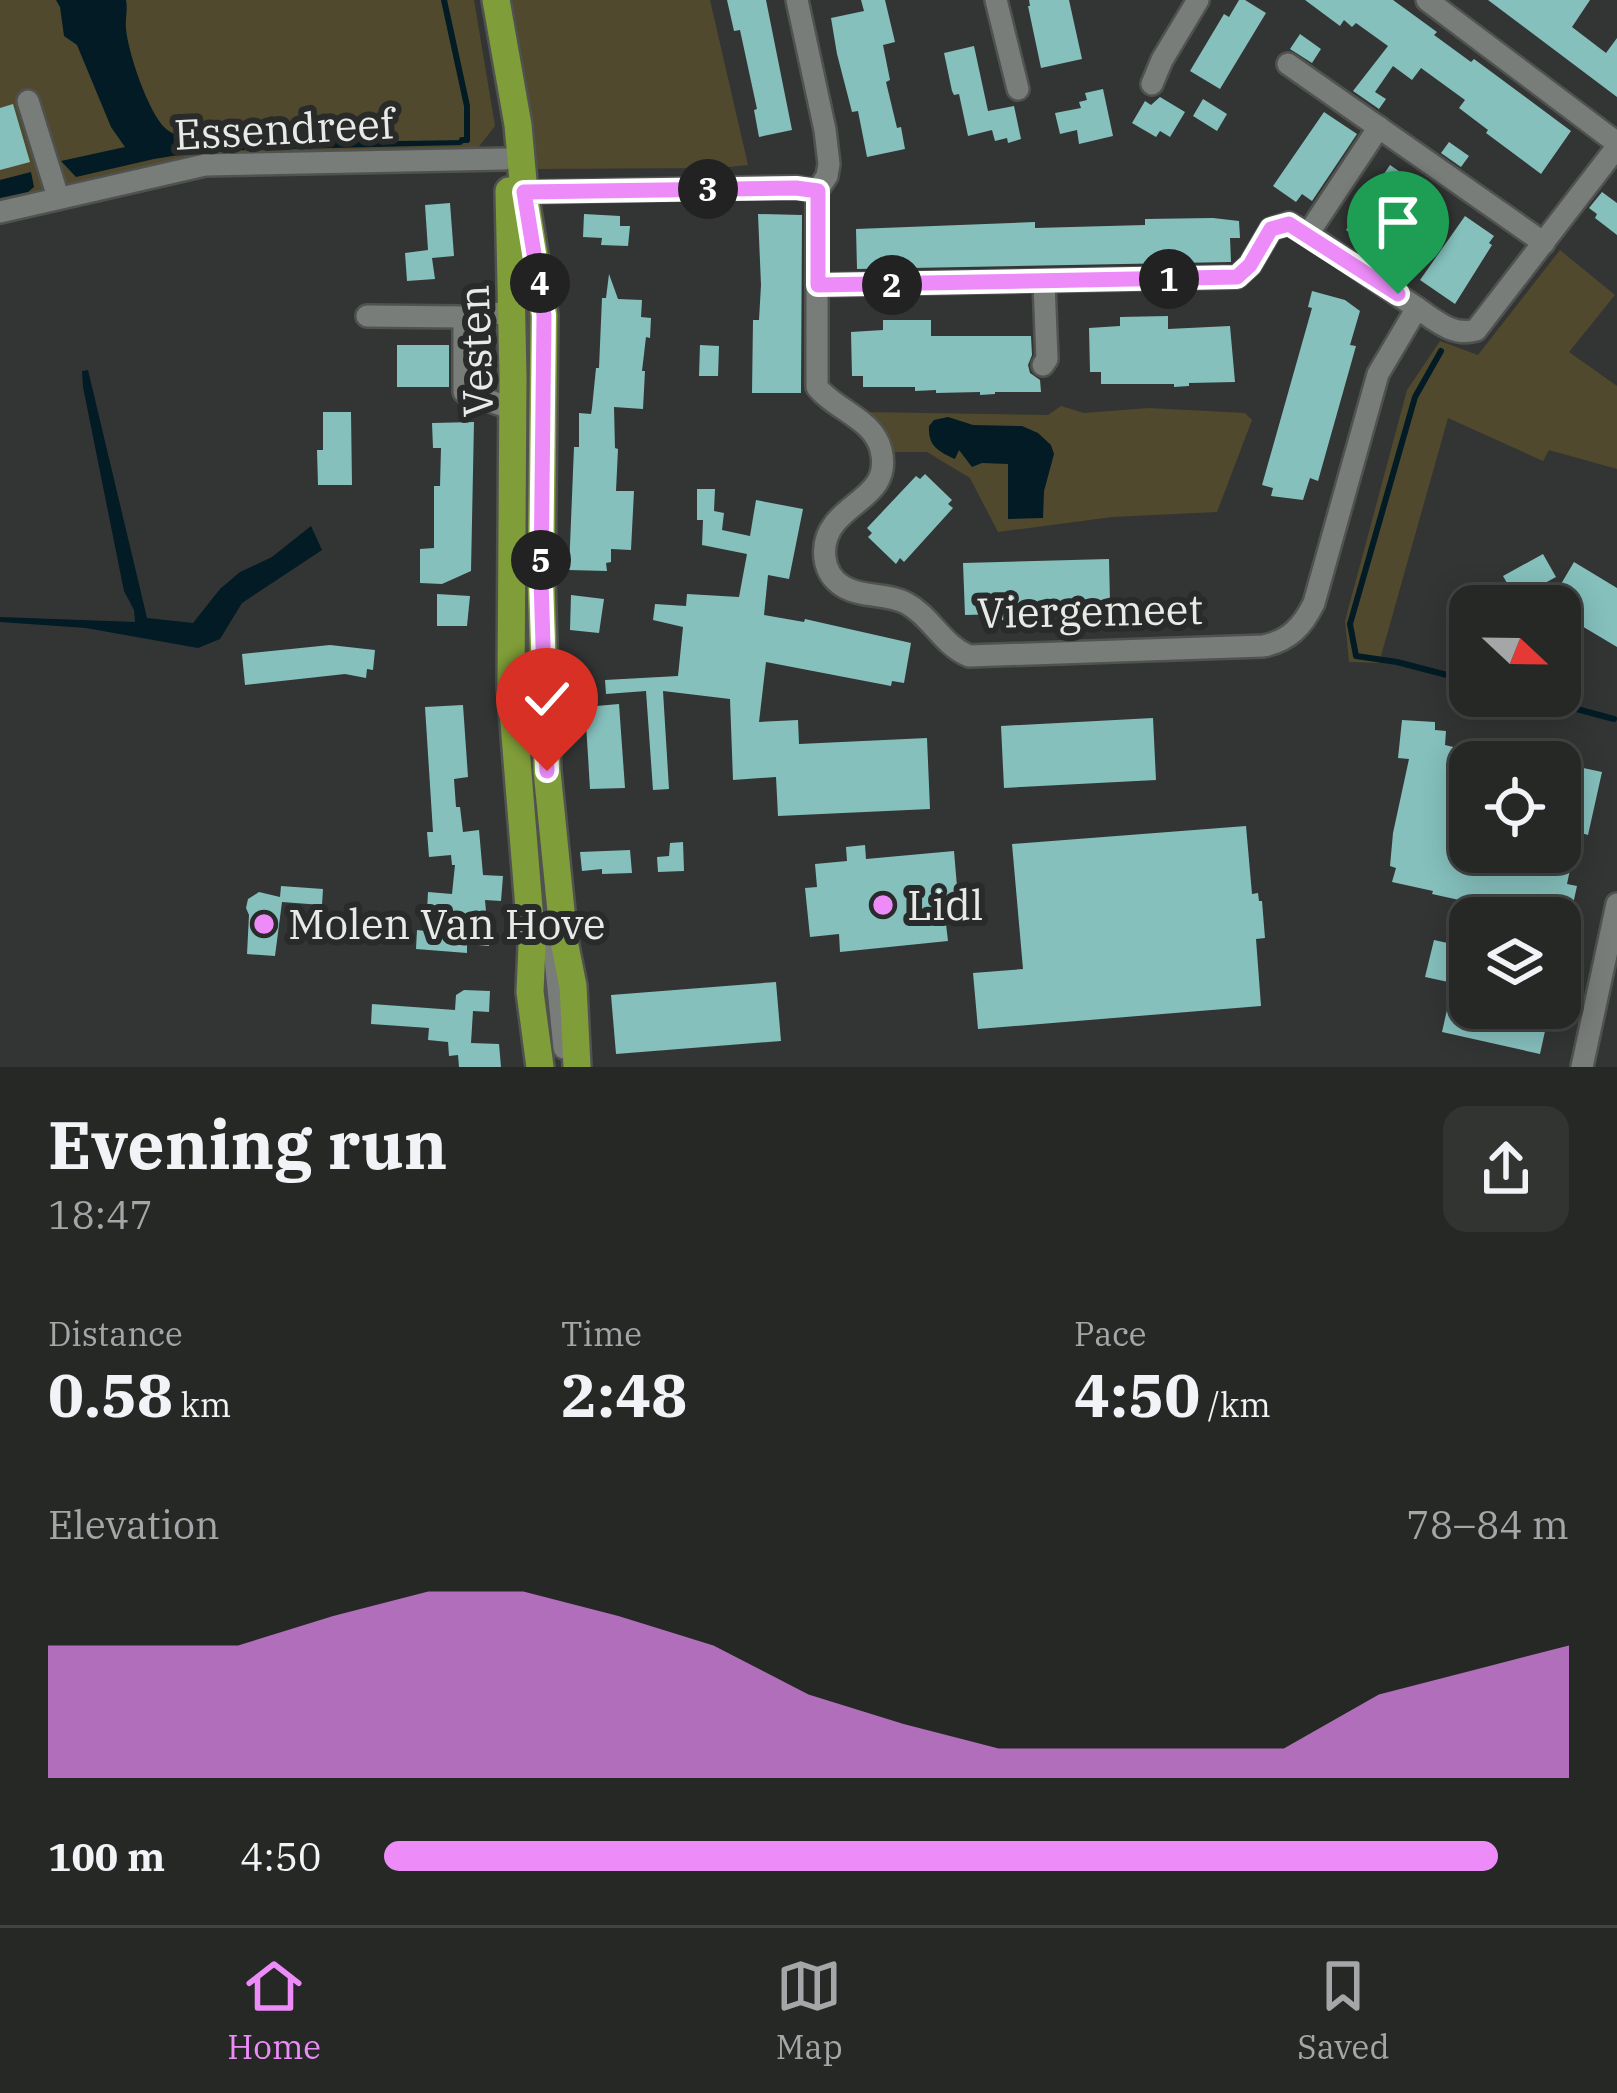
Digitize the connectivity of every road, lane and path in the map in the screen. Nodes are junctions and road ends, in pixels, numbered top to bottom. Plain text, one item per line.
1 (479, 0) edge
2 (496, 0) edge
3 (797, 0) edge
4 (996, 0) edge
5 (1198, 0) edge
6 (1427, 0) edge
7 (1288, 64) dead end
8 (1152, 84) dead end
9 (1018, 88) dead end
10 (28, 101) dead end
11 (1378, 127) junction
12 (1617, 145) edge
13 (504, 159) junction
14 (818, 191) junction
15 (524, 192) junction
16 (58, 197) junction
17 (0, 212) edge
18 (1308, 234) junction
19 (1544, 243) junction
20 (521, 247) junction
21 (1044, 283) junction
22 (818, 285) junction
23 (1417, 308) junction
24 (511, 312) junction
25 (367, 316) dead end
26 (464, 317) junction
27 (1042, 365) dead end
28 (513, 410) junction
29 (1617, 904) edge
30 (540, 1067) edge
31 (551, 1067) edge
32 (566, 1067) edge
33 (577, 1067) edge
34 (1582, 1067) edge

1 - 13 main road
2 - 15 main road, Vesten
3 - 14 street, Viergemeet
4 - 9 street
5 - 8 street
6 - 12 street
7 - 11 street
10 - 16 street
11 - 18 street
11 - 19 street
12 - 19 street
13 - 16 street, Essendreef
13 - 20 main road
14 - 15 street
14 - 22 street, Viergemeet
15 - 20 main road, Vesten
16 - 17 street, Essendreef
18 - 21 street
18 - 23 street
19 - 23 street
20 - 24 main road, Vesten
20 - 31 street, Vesten
20 - 32 street, Vesten
20 - 33 main road, Vesten
21 - 22 street
21 - 27 street
22 - 23 street, Viergemeet
24 - 26 street
24 - 28 main road, Vesten
25 - 26 street
26 - 28 street
28 - 30 main road, Vesten
29 - 34 street

